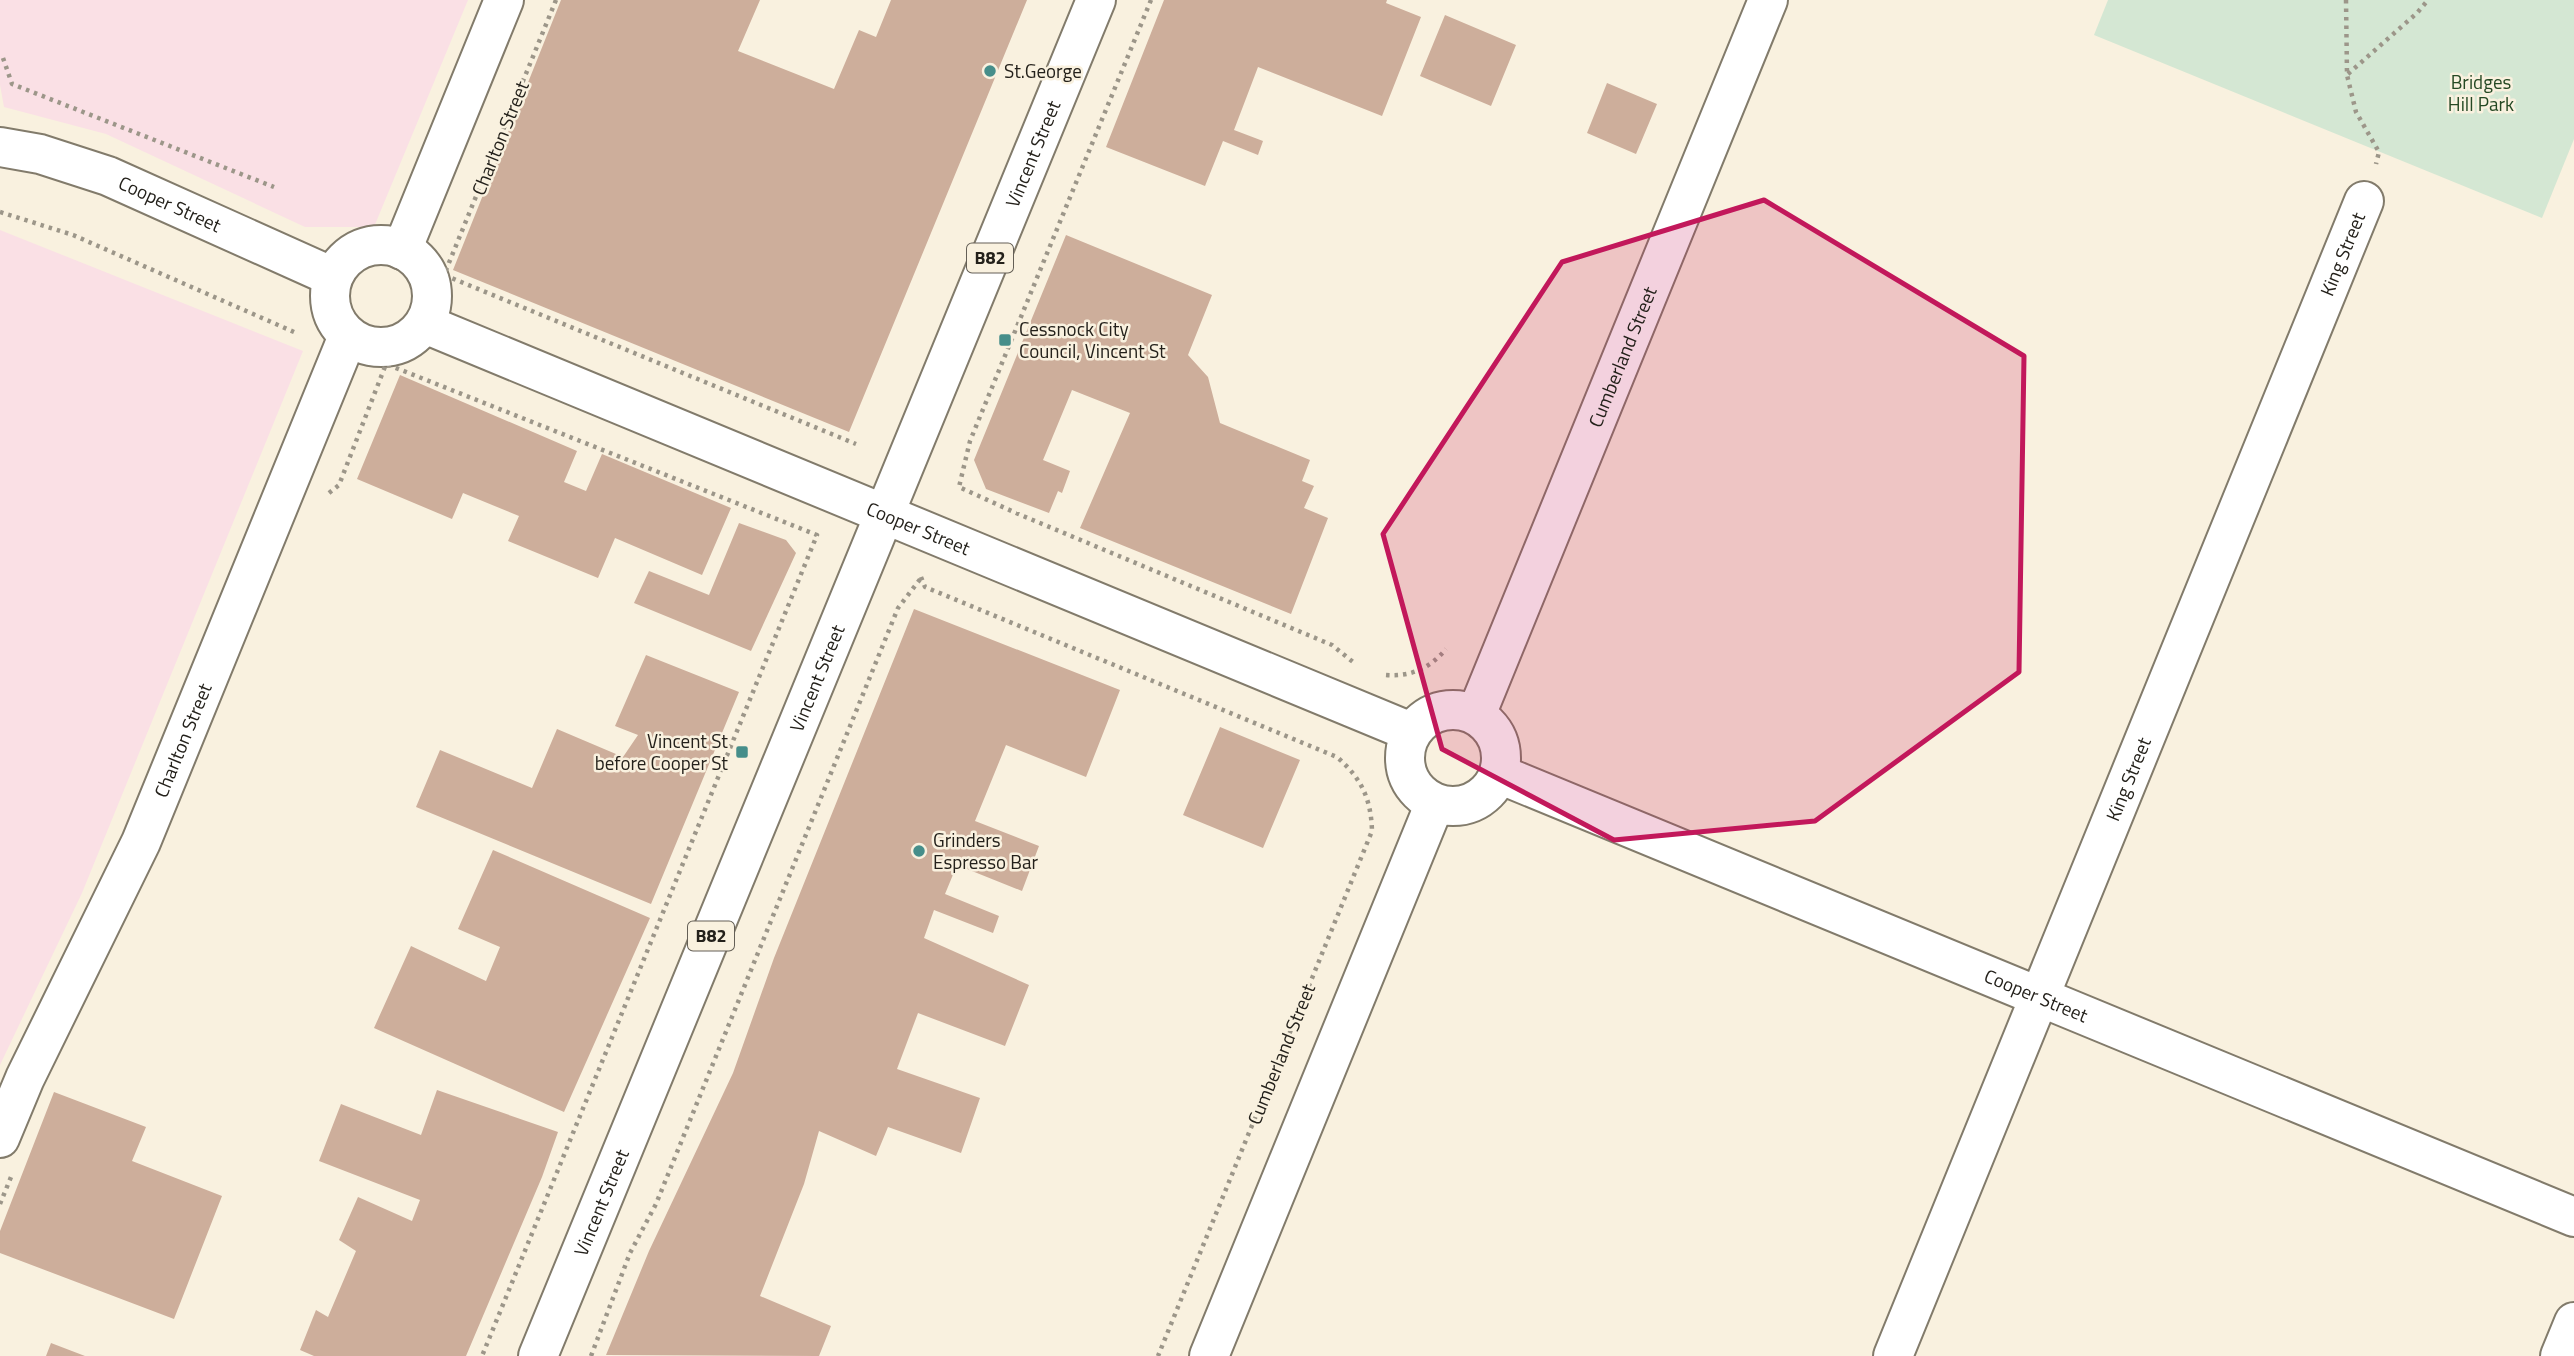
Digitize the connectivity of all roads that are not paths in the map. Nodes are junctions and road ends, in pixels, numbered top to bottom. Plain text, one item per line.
1 (504, 0) edge
2 (1096, 0) edge
3 (1769, 0) edge
4 (0, 147) edge
5 (2364, 201) road end
6 (402, 250) junction
7 (333, 277) junction
8 (425, 324) junction
9 (348, 335) junction
10 (885, 515) junction
11 (1476, 715) junction
12 (1411, 732) junction
13 (1499, 775) junction
14 (1435, 803) junction
15 (2039, 997) junction
16 (0, 1138) edge
17 (2574, 1217) edge
18 (2574, 1322) edge
19 (538, 1356) edge
20 (1209, 1356) edge
21 (1893, 1356) edge
22 (2560, 1356) edge

1 - 6 street
2 - 10 street, Vincent Street / B82
3 - 11 street, Cumberland Street
4 - 7 street, Cooper Street
5 - 15 street, King Street
6 - 7 street
6 - 8 street
7 - 9 street
8 - 9 street
8 - 10 street, Cooper Street
9 - 16 street, Charlton Street
10 - 12 street, Cooper Street
10 - 19 street, Vincent Street / B82
11 - 12 street
11 - 13 street
12 - 14 street
13 - 14 street
13 - 15 street, Cooper Street
14 - 20 street
15 - 17 street, Cooper Street
15 - 21 street, King Street
18 - 22 street

